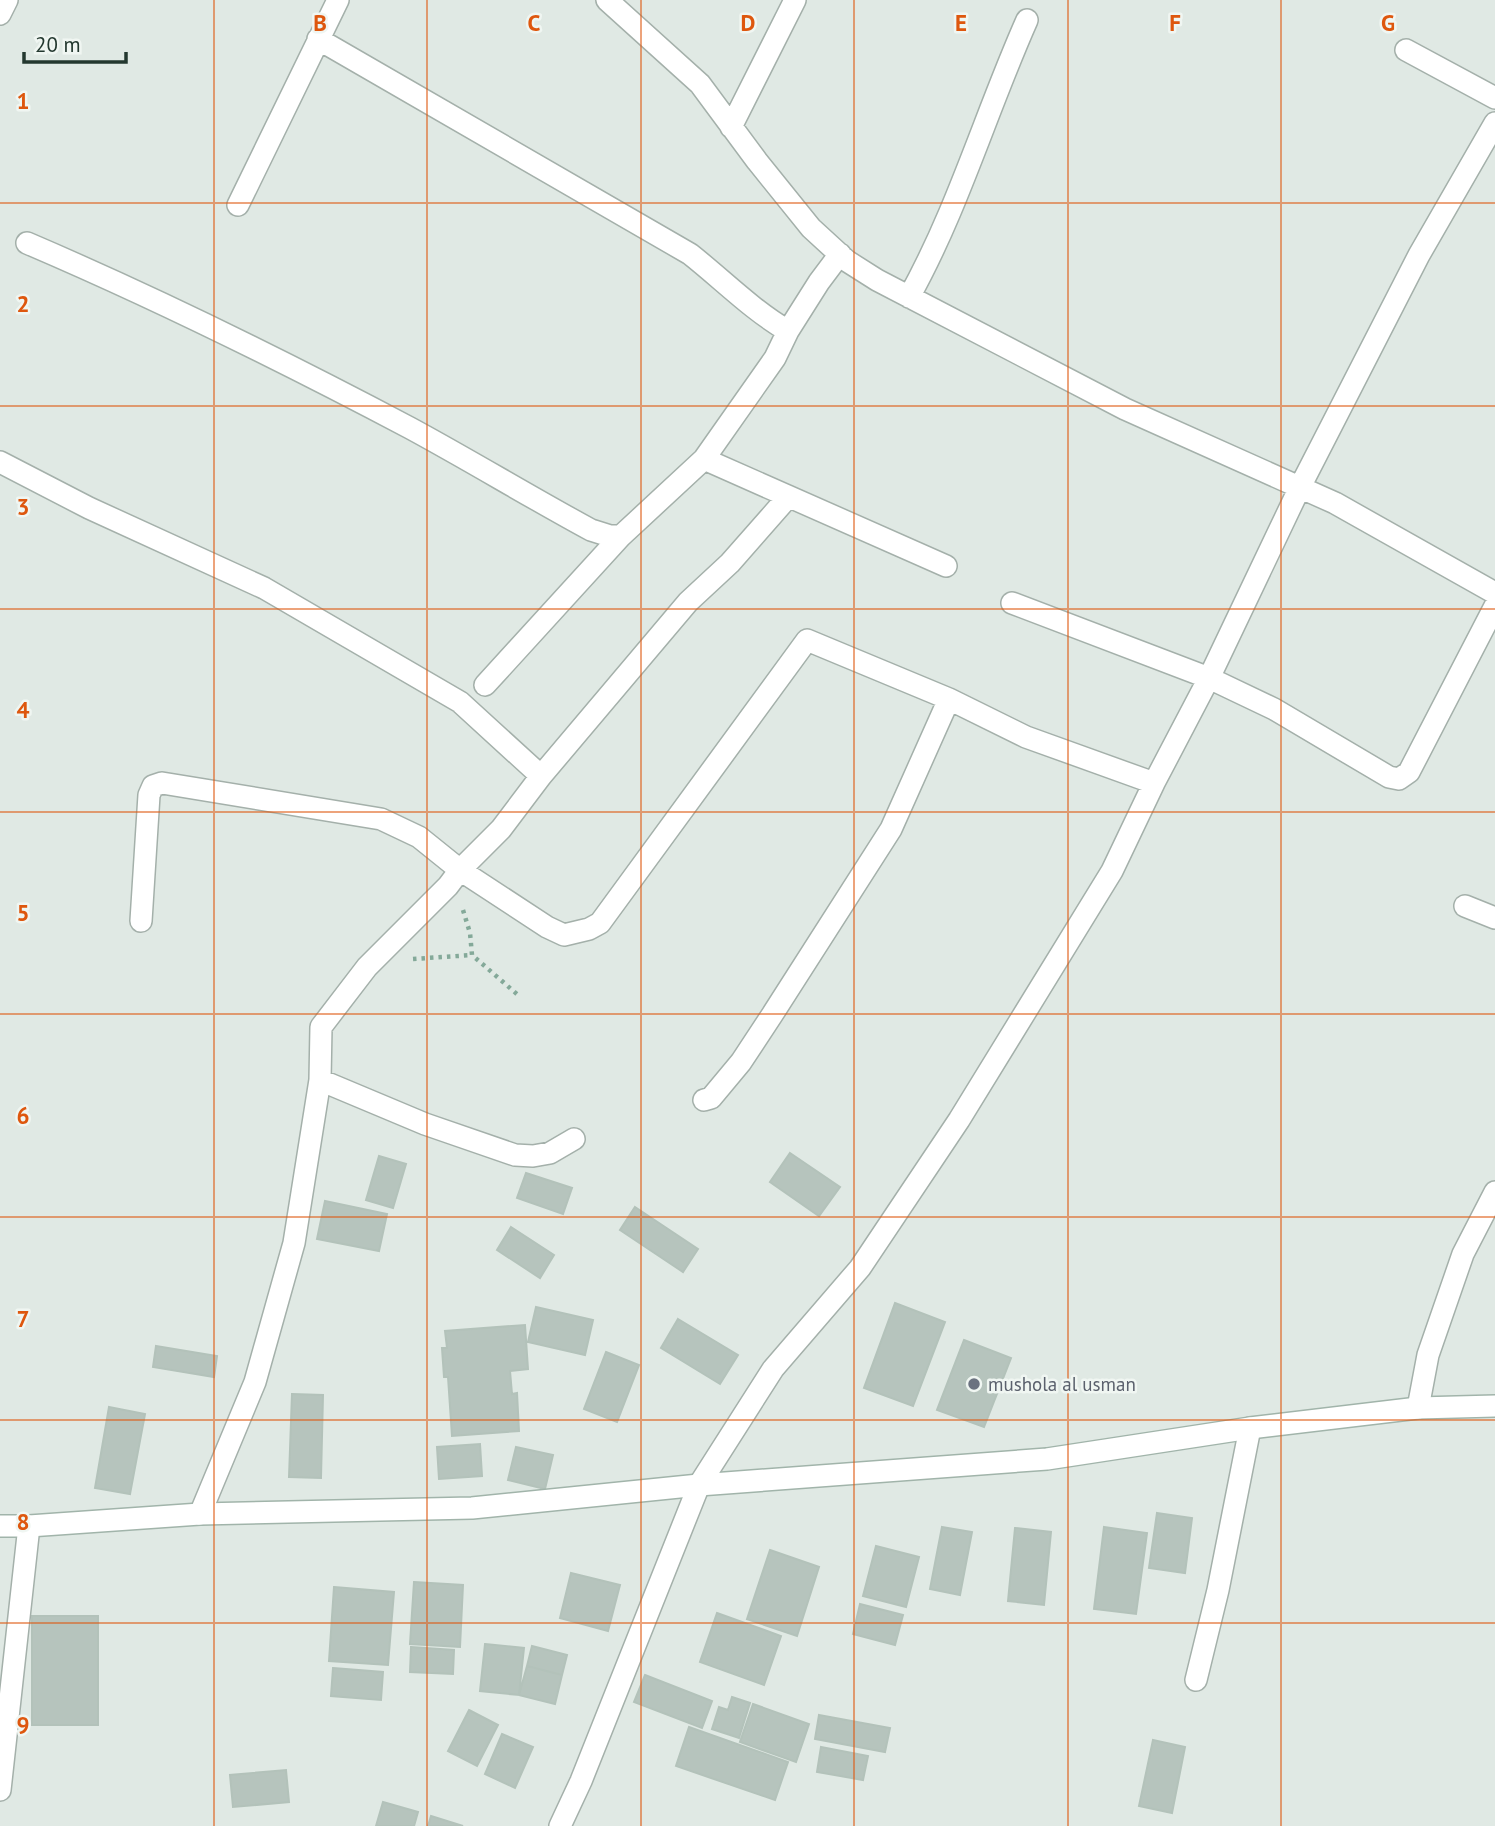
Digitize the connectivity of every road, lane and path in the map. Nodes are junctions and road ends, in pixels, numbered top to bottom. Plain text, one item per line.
1 (7, 0) edge
2 (338, 0) edge
3 (607, 0) edge
4 (794, 0) edge
5 (0, 14) edge
6 (1027, 20) dead end
7 (318, 40) junction
8 (1406, 50) dead end
9 (1495, 99) edge
10 (1495, 123) edge
11 (731, 127) junction
12 (238, 205) dead end
13 (27, 243) dead end
14 (840, 254) junction
15 (909, 297) junction
16 (788, 331) junction
17 (704, 459) junction
18 (0, 462) edge
19 (1300, 487) junction
20 (788, 497) junction
21 (621, 536) junction
22 (946, 566) dead end
23 (1495, 593) edge
24 (1012, 603) dead end
25 (1495, 606) edge
26 (1209, 678) junction
27 (485, 685) dead end
28 (949, 699) junction
29 (541, 776) junction
30 (1154, 783) junction
31 (454, 878) junction
32 (1465, 906) dead end
33 (1495, 918) edge
34 (141, 921) dead end
35 (472, 954) junction
36 (374, 960) junction
37 (518, 995) dead end
38 (320, 1080) junction
39 (704, 1100) dead end
40 (574, 1139) dead end
41 (1495, 1192) edge
42 (1495, 1406) edge
43 (1418, 1408) junction
44 (1250, 1428) junction
45 (699, 1485) junction
46 (201, 1514) junction
47 (0, 1526) edge
48 (29, 1526) junction
49 (1196, 1681) dead end
50 (0, 1790) edge
51 (560, 1826) edge

1 - 5 street
2 - 7 street
3 - 11 street
4 - 11 street
6 - 15 street
7 - 12 street
7 - 16 street
8 - 9 street
10 - 19 street
11 - 14 street
13 - 21 street
14 - 15 street
14 - 16 street
15 - 19 street
16 - 17 street
17 - 20 street
17 - 21 street
18 - 29 street
19 - 23 street
19 - 26 street
20 - 22 street
20 - 29 street
21 - 27 street
24 - 26 street
25 - 26 street
26 - 30 street
28 - 30 street
28 - 31 street
28 - 39 street
29 - 31 street
30 - 45 street
31 - 34 street
31 - 35 path
31 - 36 street
32 - 33 street
35 - 36 path
35 - 37 path
36 - 38 street
38 - 40 street
38 - 46 street
41 - 43 street
42 - 43 street
43 - 44 street
44 - 45 street
44 - 49 street
45 - 46 street
45 - 51 street
46 - 48 street
47 - 48 street
48 - 50 street

